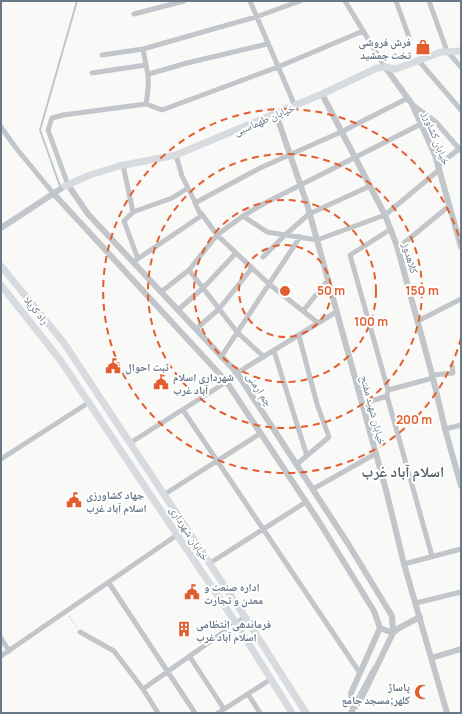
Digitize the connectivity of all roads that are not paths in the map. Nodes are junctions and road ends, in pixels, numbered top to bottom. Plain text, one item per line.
1 (184, 1) edge
2 (250, 1) edge
3 (300, 1) edge
4 (345, 1) edge
5 (396, 1) edge
6 (429, 1) edge
7 (134, 14) dead end
8 (256, 16) junction
9 (363, 31) junction
10 (409, 36) dead end
11 (267, 44) junction
12 (144, 49) junction
13 (461, 50) edge
14 (448, 51) junction
15 (102, 55) dead end
16 (418, 60) junction
17 (146, 65) junction
18 (278, 67) junction
19 (385, 67) junction
20 (461, 67) edge
21 (92, 73) dead end
22 (149, 74) junction
23 (322, 94) junction
24 (408, 98) junction
25 (146, 104) junction
26 (412, 104) junction
27 (295, 106) junction
28 (461, 110) edge
29 (276, 114) junction
30 (421, 124) junction
31 (1, 127) edge
32 (341, 132) junction
33 (460, 149) edge
34 (176, 155) junction
35 (290, 155) junction
36 (355, 157) junction
37 (123, 165) junction
38 (439, 168) junction
39 (67, 185) junction
40 (301, 186) junction
41 (370, 186) junction
42 (188, 188) junction
43 (55, 192) junction
44 (195, 203) junction
45 (449, 206) junction
46 (133, 212) junction
47 (309, 214) junction
48 (385, 215) junction
49 (243, 216) junction
50 (1, 228) edge
51 (391, 229) junction
52 (217, 235) junction
53 (285, 235) junction
54 (300, 237) junction
55 (317, 240) junction
56 (398, 248) junction
57 (461, 248) edge
58 (236, 253) junction
59 (263, 257) dead end
60 (135, 260) junction
61 (1, 266) edge
62 (252, 268) junction
63 (189, 270) junction
64 (328, 280) junction
65 (269, 284) junction
66 (1, 285) edge
67 (203, 288) junction
68 (161, 292) junction
69 (461, 299) edge
70 (219, 309) junction
71 (178, 310) junction
72 (303, 311) junction
73 (336, 312) junction
74 (418, 321) junction
75 (318, 323) junction
76 (196, 329) junction
77 (54, 331) junction
78 (237, 332) junction
79 (299, 336) junction
80 (44, 339) junction
81 (274, 351) junction
82 (71, 354) junction
83 (221, 356) junction
84 (264, 357) junction
85 (61, 361) junction
86 (452, 366) dead end
87 (237, 373) junction
88 (433, 376) junction
89 (226, 381) junction
90 (388, 390) junction
91 (387, 396) junction
92 (88, 403) junction
93 (362, 404) junction
94 (183, 410) junction
95 (461, 425) edge
96 (445, 429) junction
97 (261, 433) junction
98 (130, 443) junction
99 (375, 454) junction
100 (307, 456) junction
101 (1, 459) edge
102 (218, 461) junction
103 (297, 464) junction
104 (461, 486) edge
105 (313, 489) junction
106 (164, 494) junction
107 (306, 502) junction
108 (263, 529) junction
109 (177, 535) junction
110 (461, 549) edge
111 (432, 556) junction
112 (210, 563) junction
113 (404, 564) junction
114 (109, 583) junction
115 (461, 592) edge
116 (416, 603) junction
117 (245, 617) junction
118 (420, 618) junction
119 (236, 623) junction
120 (380, 628) junction
121 (80, 632) road end
122 (393, 633) junction
123 (1, 638) edge
124 (461, 649) edge
125 (9, 651) junction
126 (1, 656) edge
127 (190, 657) junction
128 (431, 658) junction
129 (168, 672) junction
130 (360, 674) junction
131 (271, 679) junction
132 (143, 689) junction
133 (248, 694) junction
134 (224, 709) junction
135 (352, 711) edge
136 (158, 713) edge
137 (195, 713) edge
138 (218, 713) edge
139 (260, 713) edge
140 (292, 713) edge
141 (306, 713) edge
142 (447, 713) edge

1 - 7 street
2 - 8 street
3 - 8 street
4 - 9 street
5 - 10 street
6 - 14 street
8 - 11 street
8 - 12 street
9 - 18 street
9 - 19 street
11 - 18 street
11 - 22 street
12 - 15 street
12 - 17 street
13 - 14 main road, خیابان طهماسبی
14 - 16 main road, خیابان طهماسبی
14 - 20 street
16 - 19 main road, خیابان طهماسبی
16 - 28 street
17 - 21 street
17 - 22 street
18 - 25 street
18 - 27 street
19 - 23 main road, خیابان طهماسبی
19 - 24 street, خیابان کشاورز
22 - 25 street
23 - 27 main road, خیابان طهماسبی
23 - 32 street, کلاهدوز
24 - 26 street, خیابان کشاورز
24 - 32 street
25 - 39 street
26 - 30 street, خیابان کشاورز
26 - 33 street
27 - 29 main road, خیابان طهماسبی
29 - 34 main road, خیابان طهماسبی
29 - 35 street, خیابان شهید مفتح
30 - 36 street
30 - 38 street, خیابان کشاورز
31 - 43 street
32 - 35 street
32 - 36 street, کلاهدوز
33 - 38 street
34 - 37 main road, خیابان طهماسبی
34 - 42 street
35 - 40 street, خیابان شهید مفتح
35 - 44 street
36 - 40 street
36 - 41 street, کلاهدوز
37 - 39 main road, خیابان طهماسبی
37 - 46 street
38 - 45 street, خیابان کشاورز
38 - 48 street
39 - 43 street
39 - 60 street, چم ارمنی
40 - 47 street, خیابان شهید مفتح
40 - 49 street
41 - 47 street
41 - 48 street, کلاهدوز
42 - 44 street
42 - 46 street
43 - 50 street
43 - 89 street
44 - 52 street
44 - 60 street
45 - 56 street
45 - 57 street, خیابان کشاورز
46 - 60 street
47 - 53 street
47 - 55 street, خیابان شهید مفتح
48 - 51 street, کلاهدوز
48 - 55 street
49 - 52 street
49 - 53 street
51 - 56 street, کلاهدوز
51 - 90 street
52 - 58 street
52 - 63 street
53 - 54 street
53 - 59 street
54 - 55 street
54 - 65 street
55 - 64 street, خیابان شهید مفتح
56 - 74 street, کلاهدوز
58 - 62 street
58 - 67 street
60 - 68 street, چم ارمنی
61 - 77 main road, راه کربلا
62 - 65 street
62 - 70 street
63 - 67 street
63 - 68 street
64 - 72 street
64 - 73 street, خیابان شهید مفتح
65 - 72 street
65 - 78 street
66 - 80 main road, راه کربلا
67 - 70 street
67 - 71 street
68 - 71 street, چم ارمنی
69 - 74 street
70 - 76 street
70 - 78 street
71 - 76 street, چم ارمنی
72 - 75 street
73 - 75 street
73 - 93 street, خیابان شهید مفتح
74 - 88 street, کلاهدوز
75 - 79 street
76 - 83 street, چم ارمنی
77 - 80 main road
77 - 82 main road, راه کربلا
78 - 83 street
78 - 84 street
79 - 81 street
79 - 100 street
80 - 85 main road, راه کربلا
81 - 84 street
81 - 100 street
82 - 85 main road
82 - 98 main road, خیابان شهرداری
83 - 87 street, چم ارمنی
84 - 87 street
85 - 92 main road, خیابان شهرداری
86 - 88 street
87 - 89 street
87 - 103 street, چم ارمنی
88 - 90 street
88 - 96 street, کلاهدوز
89 - 94 street
89 - 97 street
90 - 91 street
91 - 93 street
91 - 111 street
92 - 101 street
92 - 109 main road, خیابان شهرداری
93 - 99 street, خیابان شهید مفتح
94 - 98 street
94 - 102 street
95 - 96 street
96 - 104 street, کلاهدوز
97 - 102 street
97 - 107 street
98 - 106 main road, خیابان شهرداری
99 - 105 street
99 - 113 street, خیابان شهید مفتح
100 - 103 street
102 - 106 street
102 - 108 street
103 - 105 street, چم ارمنی
105 - 122 street, چم ارمنی
106 - 112 main road, خیابان شهرداری
107 - 108 street
107 - 120 street
108 - 112 street
108 - 130 street
109 - 114 street
109 - 119 main road, خیابان شهرداری
110 - 111 street
111 - 113 street
112 - 117 main road, خیابان شهرداری
113 - 116 street, خیابان شهید مفتح
114 - 125 street
114 - 129 street
115 - 116 street
116 - 118 street, خیابان شهید مفتح
117 - 119 street
117 - 141 main road, خیابان شهرداری
118 - 122 street
118 - 128 street, خیابان شهید مفتح
119 - 127 street
119 - 131 main road, خیابان شهرداری
120 - 122 street
120 - 130 street
121 - 132 street
122 - 135 street
123 - 125 street
124 - 128 street
125 - 126 street
127 - 129 street
127 - 134 street
128 - 142 street, خیابان شهید مفتح
129 - 132 street
129 - 137 street
130 - 135 street
131 - 133 street
131 - 140 main road, خیابان شهرداری
132 - 136 street
133 - 134 street
133 - 139 street
134 - 138 street

